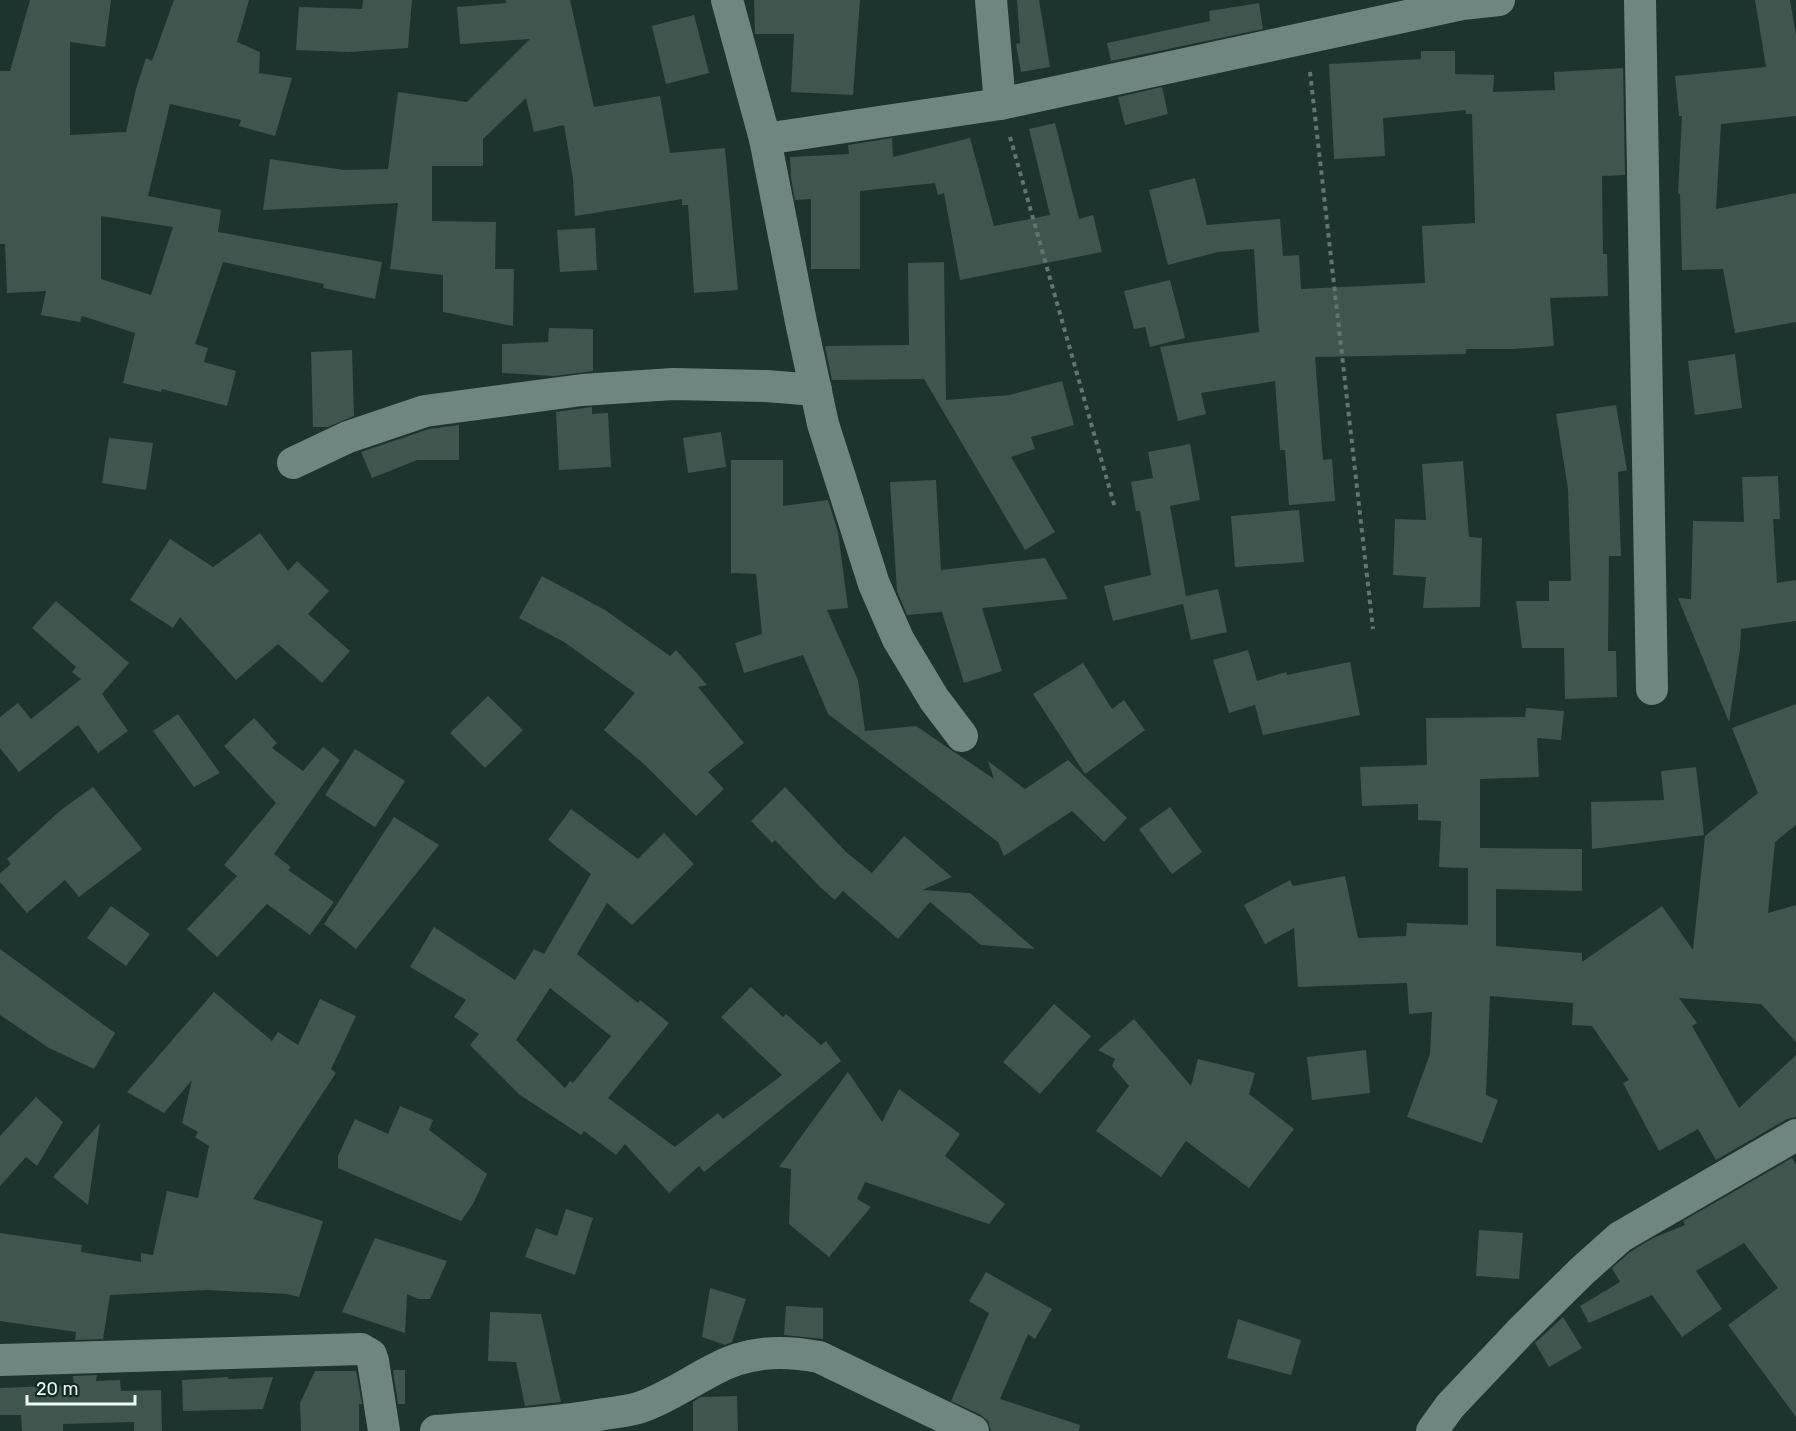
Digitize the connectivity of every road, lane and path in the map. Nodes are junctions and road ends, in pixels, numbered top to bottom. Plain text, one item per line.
1 (727, 0) edge
2 (991, 0) edge
3 (1499, 0) edge
4 (1640, 0) edge
5 (1307, 38) junction
6 (1000, 104) junction
7 (765, 139) junction
8 (816, 390) junction
9 (293, 463) dead end
10 (1115, 508) dead end
11 (1373, 629) dead end
12 (1652, 689) dead end
13 (962, 736) dead end
14 (1796, 1135) edge
15 (0, 1360) edge
16 (384, 1431) edge
17 (436, 1431) edge
18 (973, 1431) edge
19 (1432, 1431) edge

1 - 7 street
2 - 6 street
3 - 5 street
4 - 12 street
5 - 6 street
5 - 11 path
6 - 7 street
6 - 10 path
7 - 8 street
8 - 9 street
8 - 13 street
14 - 19 street
15 - 16 street
17 - 18 street

